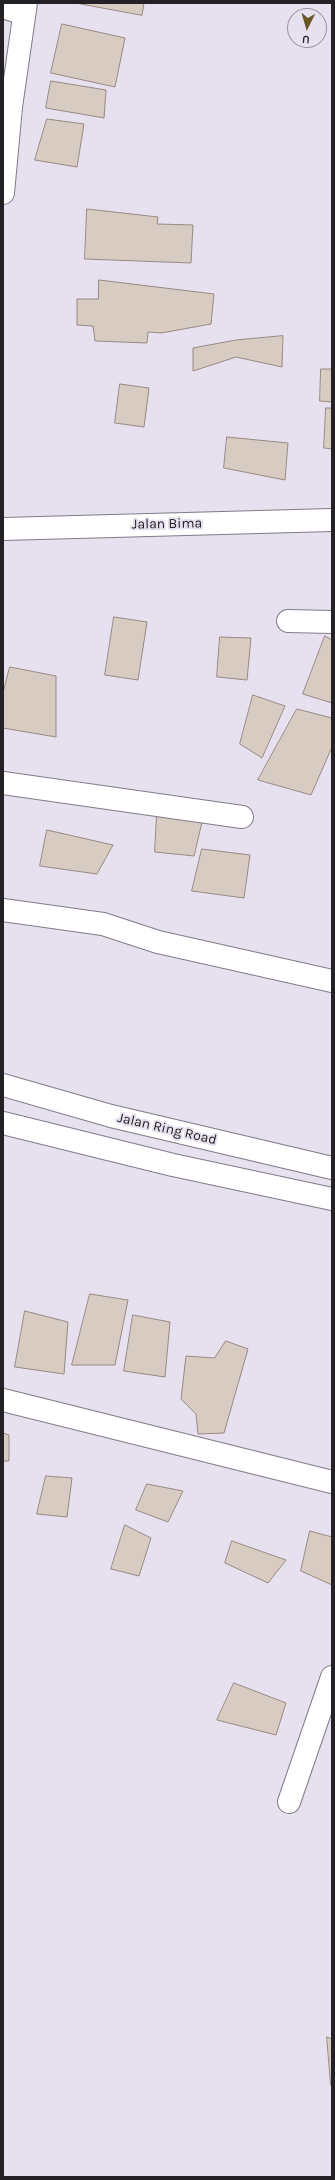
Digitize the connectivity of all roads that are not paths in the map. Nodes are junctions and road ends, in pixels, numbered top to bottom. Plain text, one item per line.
1 (3, 7) edge
2 (25, 8) edge
3 (3, 193) edge
4 (332, 520) edge
5 (3, 529) edge
6 (288, 621) dead end
7 (332, 622) edge
8 (3, 784) edge
9 (242, 817) dead end
10 (3, 910) edge
11 (332, 981) edge
12 (3, 1084) edge
13 (3, 1123) edge
14 (332, 1168) edge
15 (332, 1200) edge
16 (3, 1400) edge
17 (332, 1482) edge
18 (332, 1677) edge
19 (289, 1802) dead end

1 - 2 main road
2 - 3 main road
4 - 5 main road, Jalan Bima
6 - 7 main road
8 - 9 main road
10 - 11 main road
12 - 14 main road, Jalan Ring Road
13 - 15 main road
16 - 17 main road
18 - 19 main road

